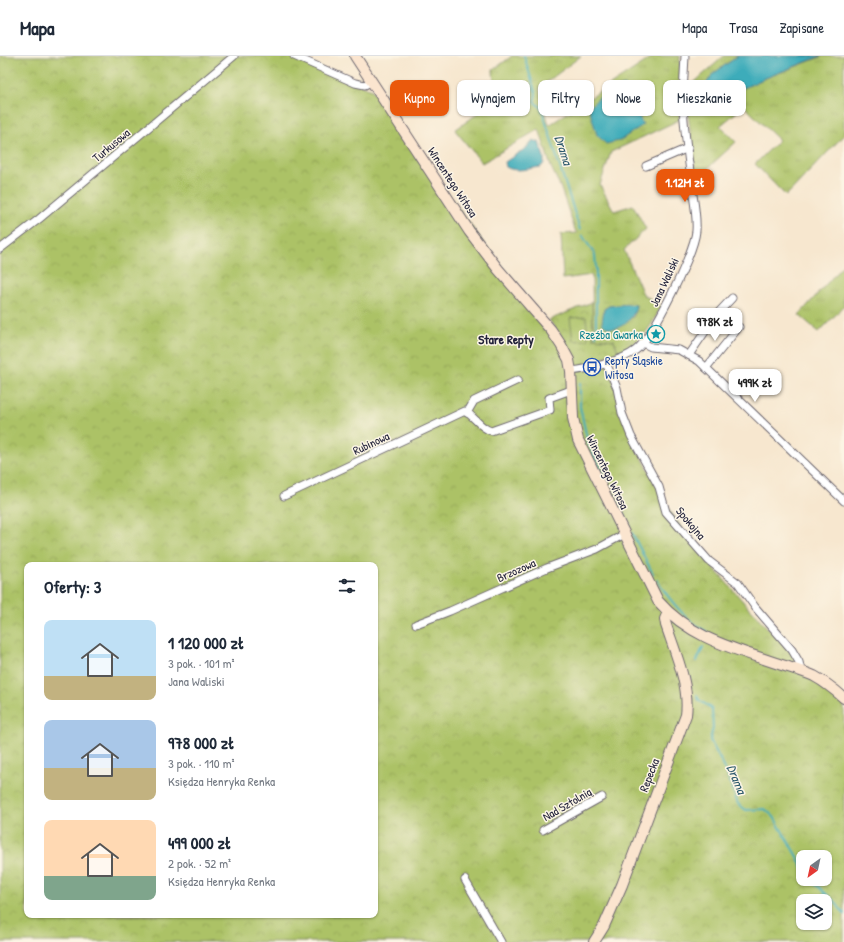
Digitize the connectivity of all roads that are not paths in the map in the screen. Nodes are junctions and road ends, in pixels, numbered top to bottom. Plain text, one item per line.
1 (234, 56) edge
2 (294, 56) edge
3 (355, 56) edge
4 (685, 56) edge
5 (372, 81) junction
6 (688, 148) junction
7 (646, 166) dead end
8 (0, 249) edge
9 (732, 298) dead end
10 (739, 327) dead end
11 (643, 343) junction
12 (689, 355) junction
13 (606, 363) junction
14 (706, 368) junction
15 (571, 371) junction
16 (518, 380) dead end
17 (571, 390) junction
18 (467, 413) junction
19 (284, 496) dead end
20 (844, 501) edge
21 (623, 532) junction
22 (668, 612) junction
23 (416, 624) dead end
24 (801, 671) junction
25 (844, 698) edge
26 (602, 797) dead end
27 (542, 830) dead end
28 (465, 880) dead end
29 (501, 942) edge
30 (594, 942) edge

1 - 8 street, Turkusowa
2 - 5 street
3 - 5 street, Wincentego Witosa
4 - 6 street, Jana Waliski
5 - 15 street, Wincentego Witosa
6 - 7 street
6 - 11 street, Jana Waliski
9 - 12 street
10 - 14 street
11 - 12 street
11 - 13 street, Jana Waliski
12 - 14 street
13 - 15 street, Jana Waliski
13 - 24 street, Spokojna
14 - 20 street
15 - 17 street, Wincentego Witosa
16 - 18 street
17 - 18 street
17 - 21 street, Wincentego Witosa
18 - 19 street, Rubinowa
21 - 22 street, Wincentego Witosa
21 - 23 street, Brzozowa
22 - 24 street, Wincentego Witosa
22 - 30 street, Repecka
24 - 25 street, Wincentego Witosa
26 - 27 street, Nad Sztolnią
28 - 29 street

